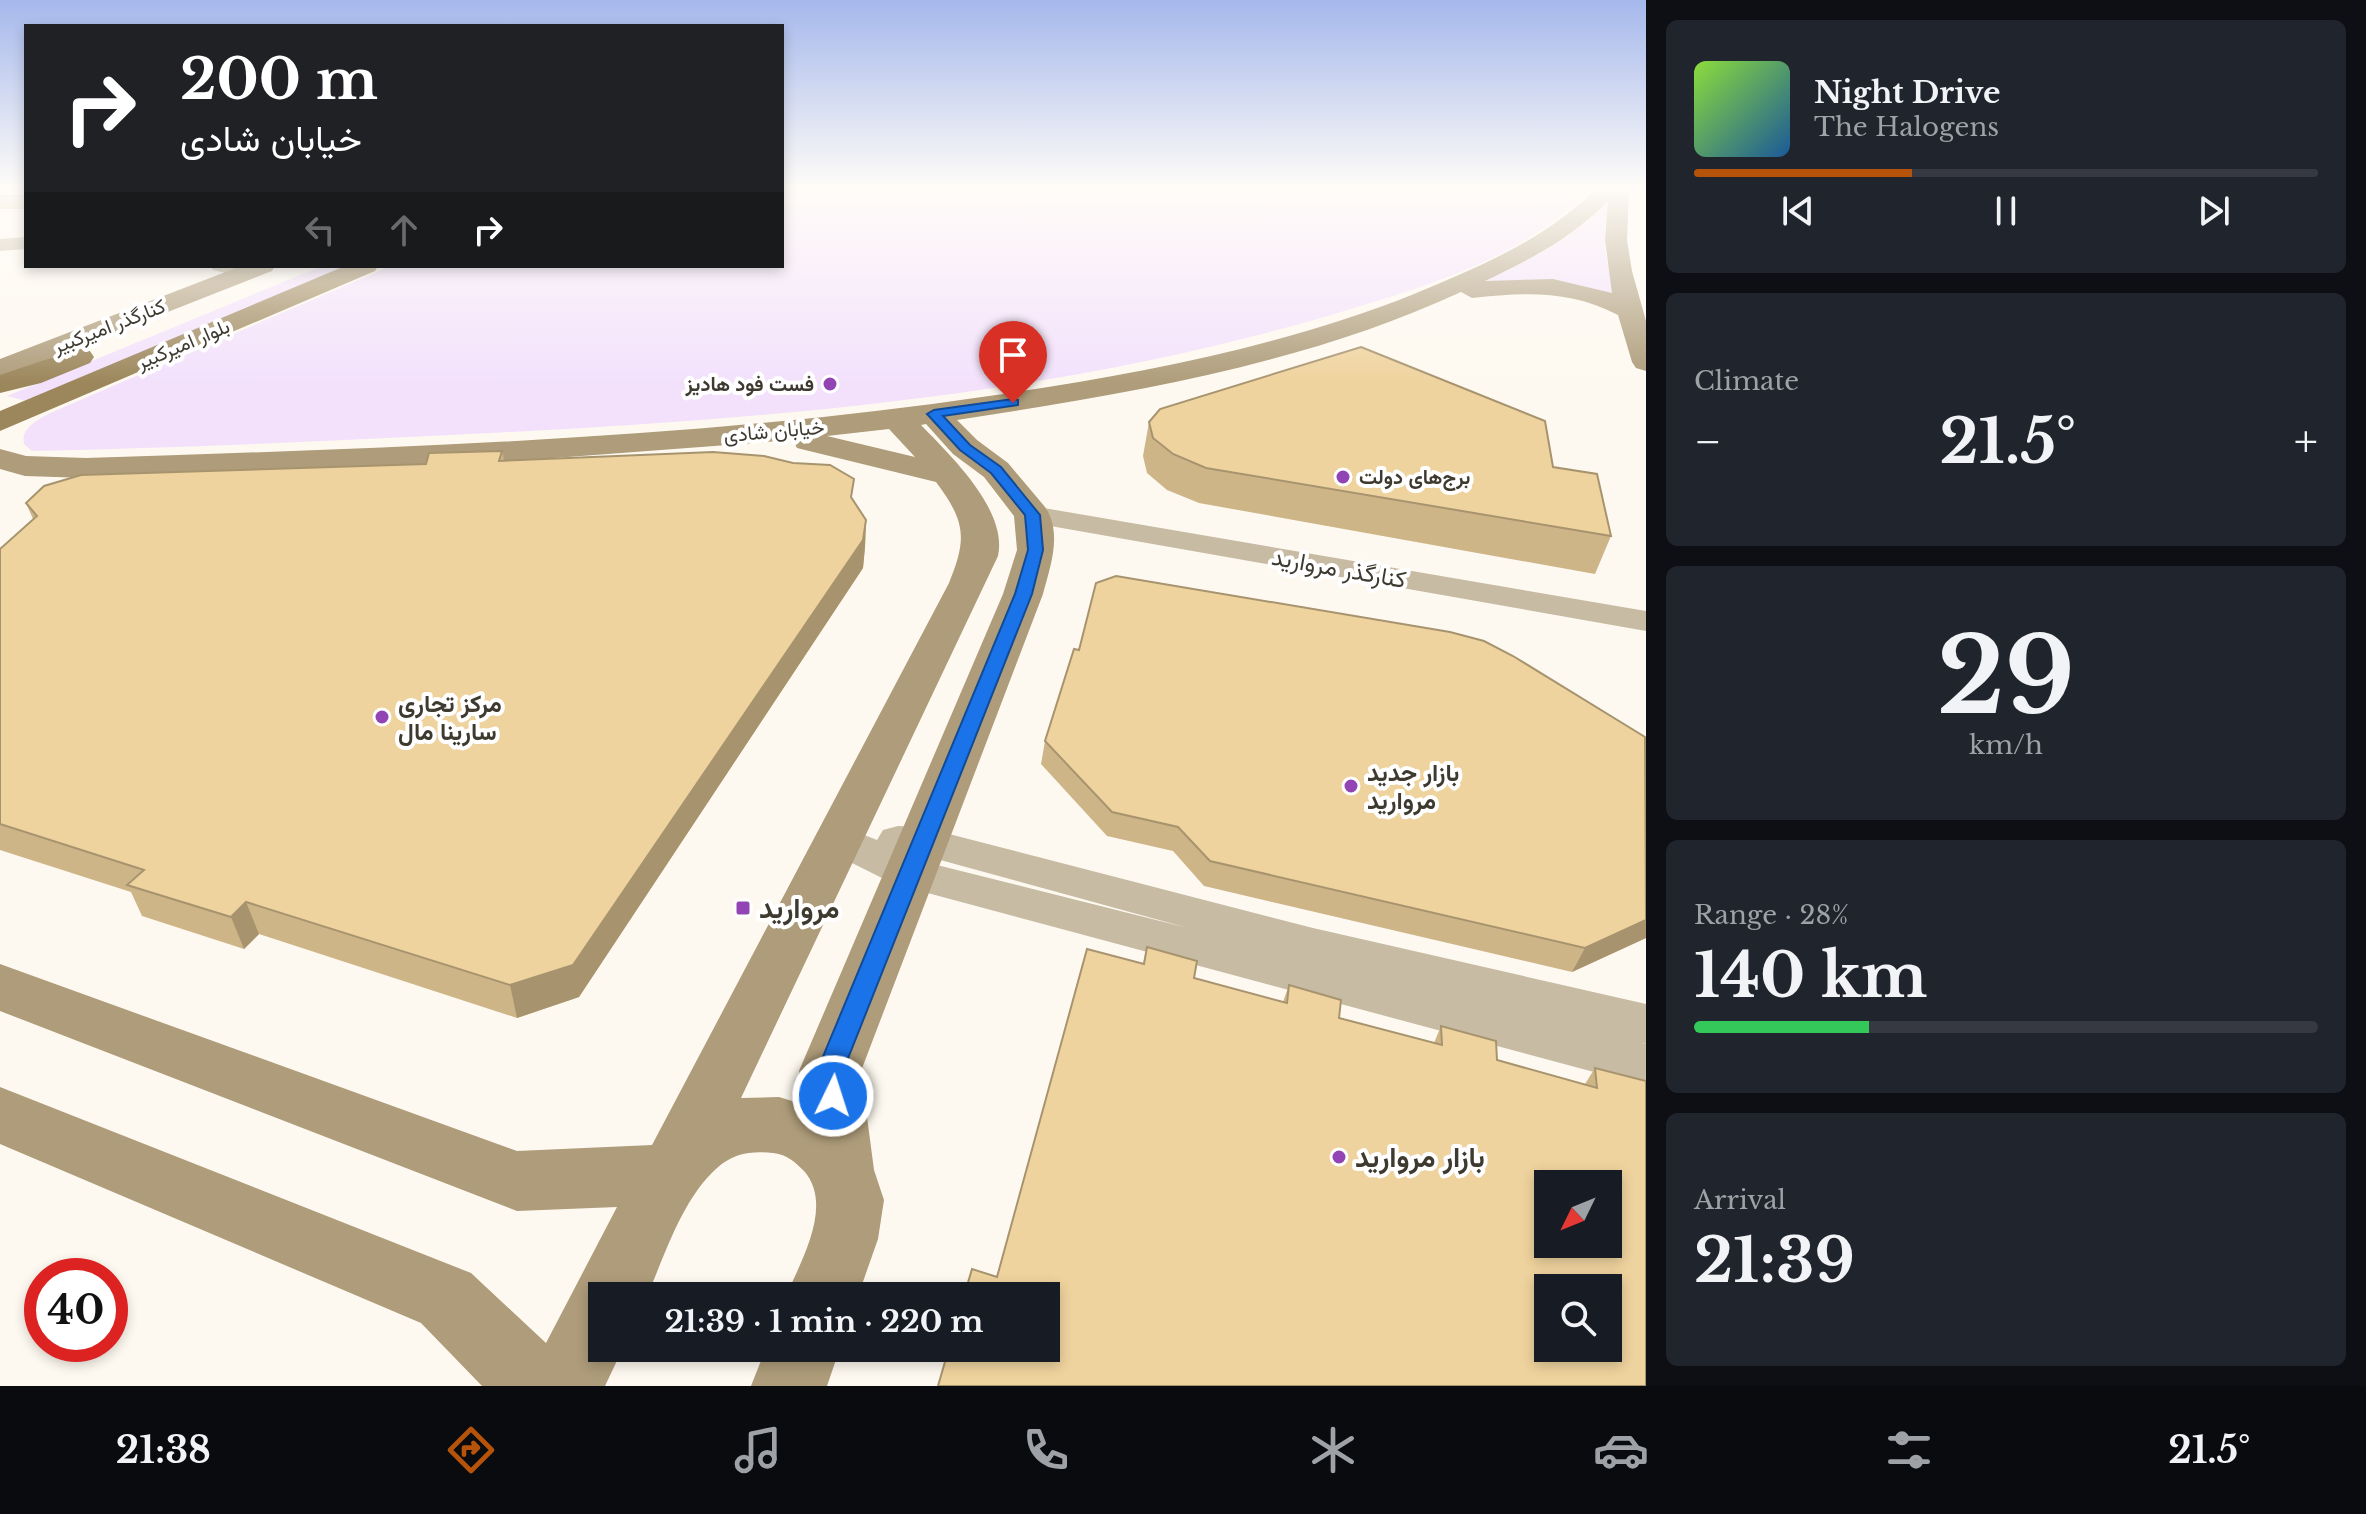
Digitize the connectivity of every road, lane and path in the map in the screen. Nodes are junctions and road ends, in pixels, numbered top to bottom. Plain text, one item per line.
1 (1518, 255) edge
2 (1618, 255) edge
3 (299, 268) edge
4 (361, 268) edge
5 (255, 269) edge
6 (1445, 292) junction
7 (1629, 311) junction
8 (1646, 362) edge
9 (0, 369) edge
10 (0, 384) edge
11 (1066, 394) junction
12 (0, 422) edge
13 (766, 432) junction
14 (945, 446) junction
15 (0, 459) edge
16 (86, 468) junction
17 (0, 489) edge
18 (1032, 515) junction
19 (1646, 621) edge
20 (839, 839) junction
21 (915, 857) junction
22 (0, 987) edge
23 (1646, 1024) edge
24 (1646, 1065) edge
25 (0, 1115) edge
26 (841, 1169) junction
27 (671, 1174) junction
28 (617, 1282) edge
29 (827, 1282) edge
30 (588, 1341) edge
31 (798, 1362) edge
32 (536, 1386) edge
33 (565, 1386) edge
34 (789, 1386) edge

1 - 6 street, خیابان شادی
2 - 7 street
3 - 10 main road, بلوار امیرکبیر
4 - 12 main road, بلوار امیرکبیر
5 - 9 street, کنارگذر امیرکبیر
6 - 7 street, خیابان شادی
6 - 11 street, خیابان شادی
7 - 8 street
11 - 14 street, خیابان شادی
11 - 14 street
13 - 14 street, خیابان شادی
13 - 14 street
13 - 16 street, خیابان شادی
14 - 18 street
14 - 20 street
15 - 16 street, خیابان شادی
16 - 17 street, خیابان شادی
18 - 19 street, کنارگذر مروارید
18 - 21 street
20 - 21 street
20 - 27 street
21 - 23 street
21 - 24 street
21 - 26 street
22 - 27 street
25 - 32 street
26 - 27 street
26 - 29 street
27 - 28 street
30 - 33 street
31 - 34 street

